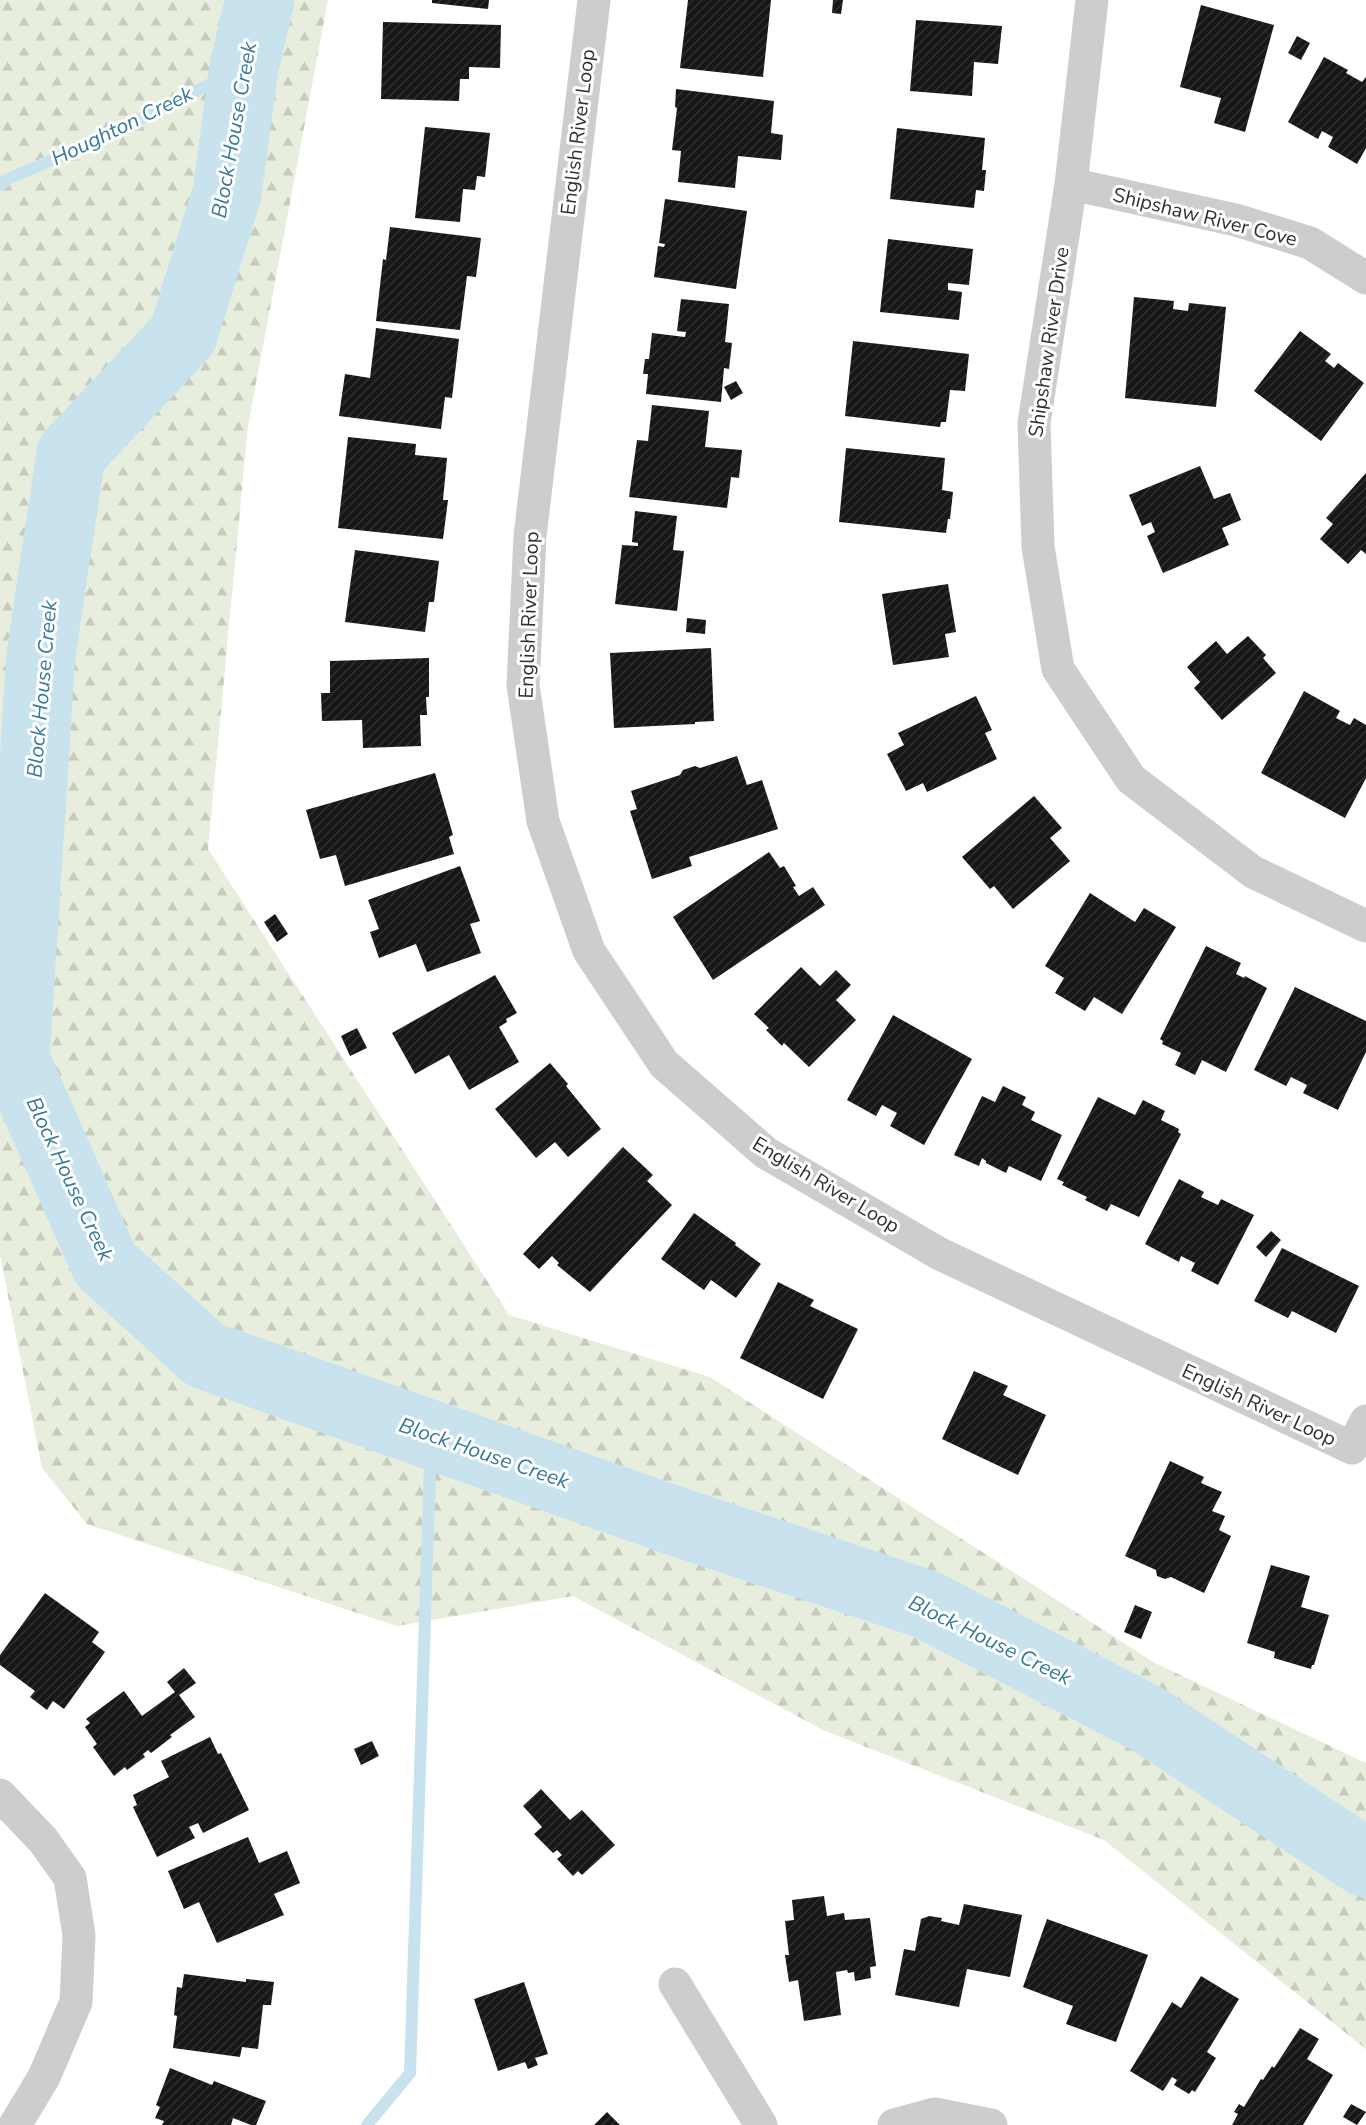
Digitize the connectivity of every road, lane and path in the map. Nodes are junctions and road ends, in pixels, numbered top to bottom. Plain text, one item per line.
1 (594, 0) edge
2 (1092, 0) edge
3 (1071, 184) junction
4 (1366, 278) edge
5 (1366, 926) edge
6 (1366, 1421) edge
7 (0, 1795) edge
8 (675, 1984) dead end
9 (15, 2125) edge
10 (761, 2125) edge
11 (894, 2125) edge
12 (991, 2125) edge

1 - 6 street, English River Loop
2 - 3 street, Shipshaw River Drive
3 - 4 street, Shipshaw River Cove
3 - 5 street, Shipshaw River Drive
7 - 9 street
8 - 10 street
11 - 12 street

